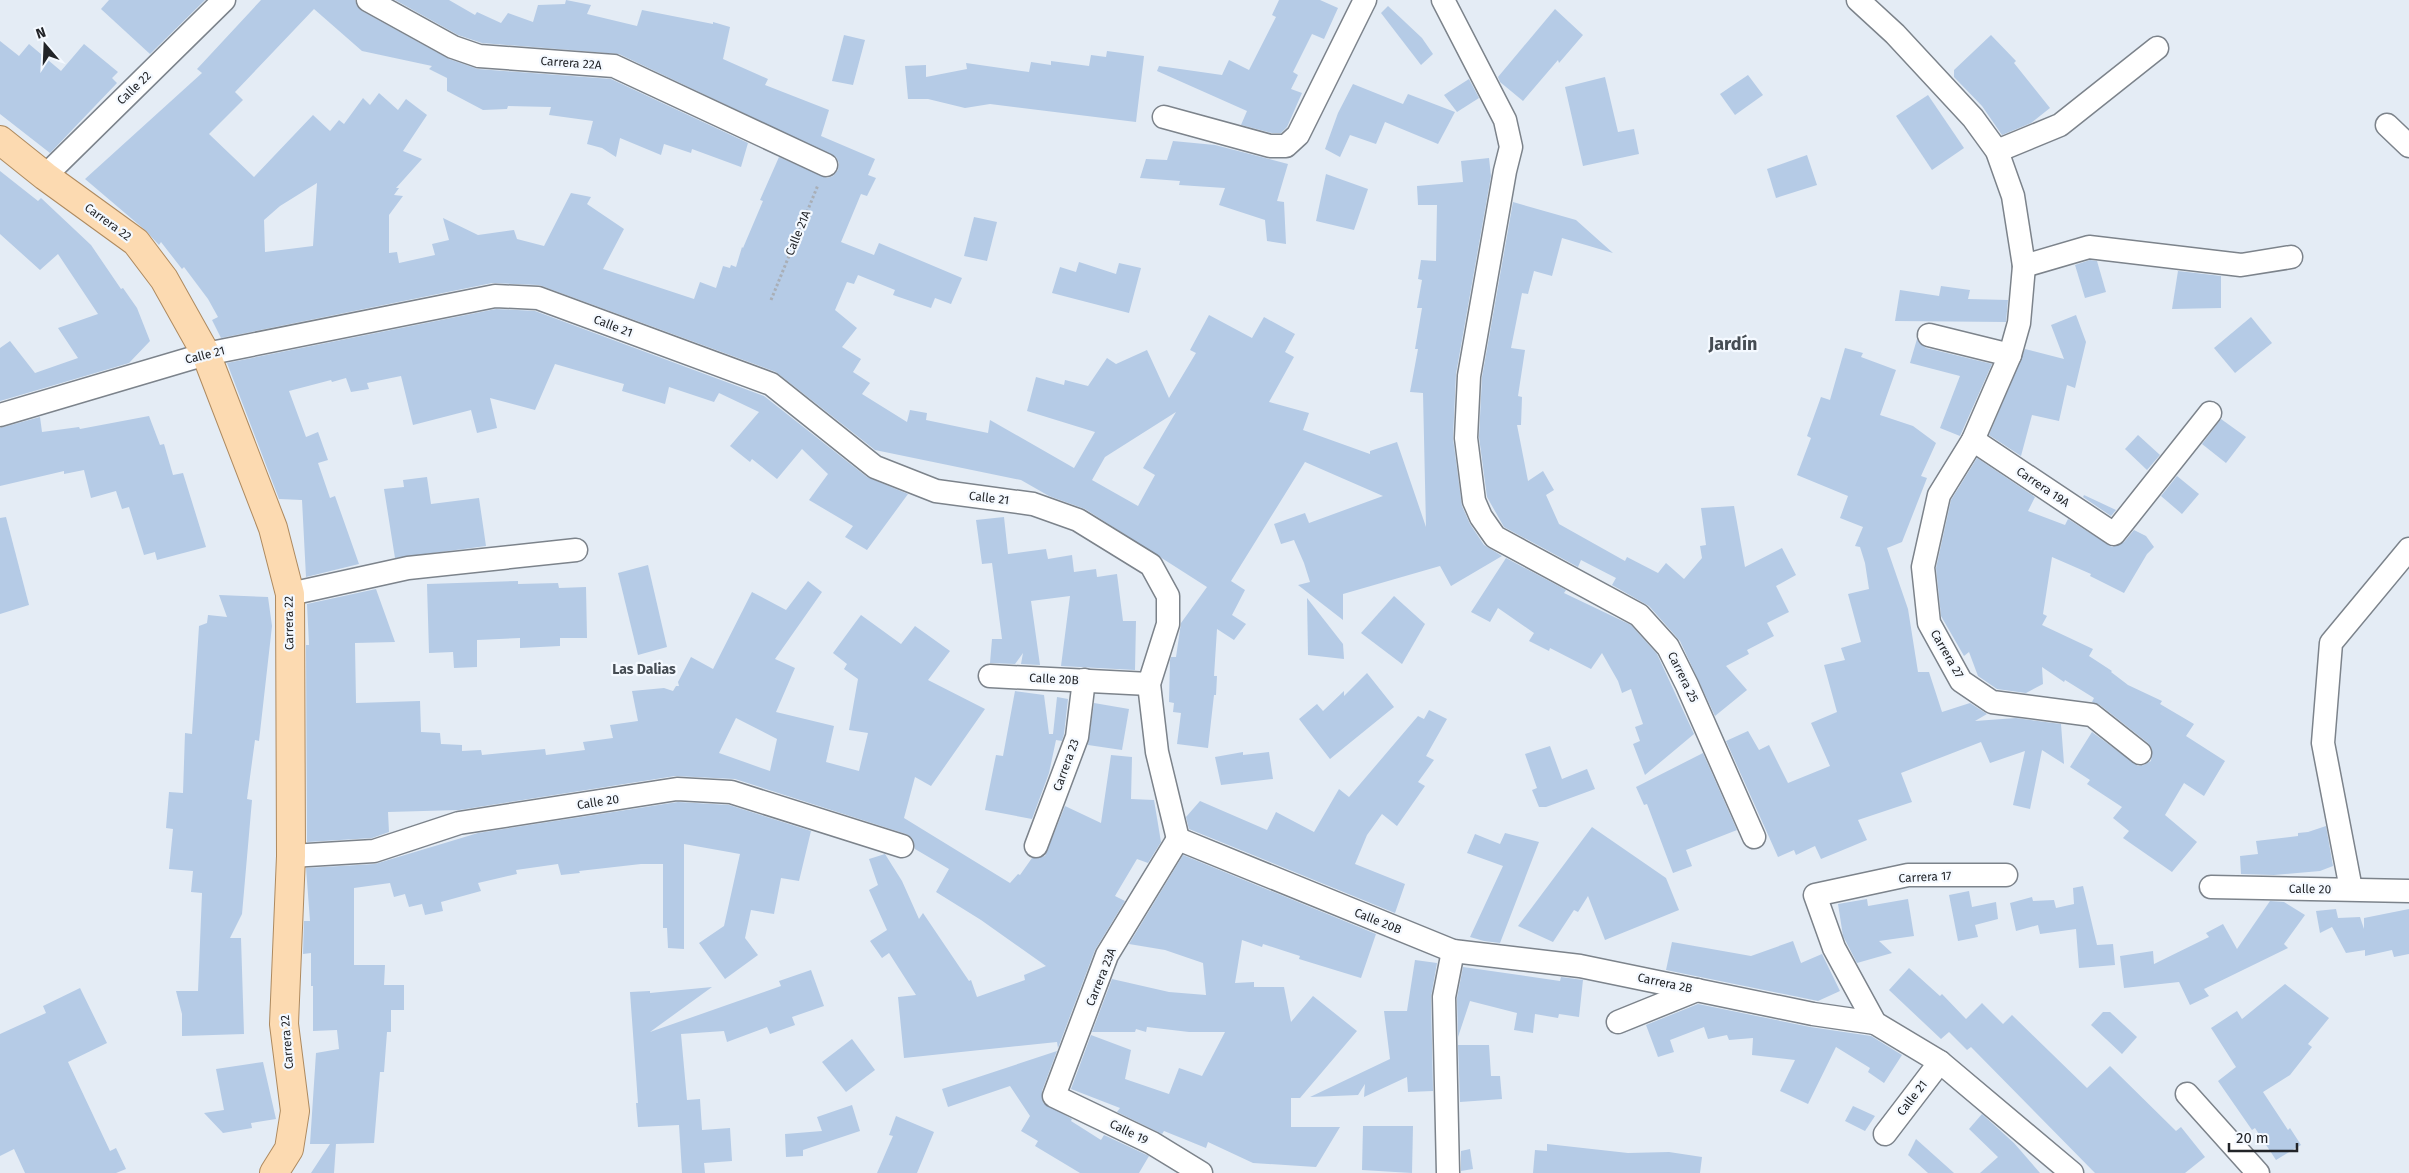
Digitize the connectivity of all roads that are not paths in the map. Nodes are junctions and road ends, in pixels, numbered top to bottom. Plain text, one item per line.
1 (224, 0) edge
2 (368, 0) edge
3 (1365, 0) edge
4 (1443, 0) edge
5 (1858, 0) edge
6 (2157, 48) dead end
7 (1164, 117) dead end
8 (2387, 125) dead end
9 (0, 140) edge
10 (2409, 146) edge
11 (1997, 151) junction
12 (826, 165) road end
13 (45, 176) junction
14 (2290, 257) dead end
15 (2024, 266) junction
16 (1929, 335) dead end
17 (206, 354) junction
18 (2010, 355) junction
19 (2210, 413) dead end
20 (0, 416) edge
21 (1973, 440) junction
22 (576, 550) dead end
23 (2409, 550) edge
24 (290, 594) junction
25 (990, 676) dead end
26 (1084, 680) junction
27 (1149, 684) junction
28 (2140, 753) dead end
29 (1754, 837) dead end
30 (1178, 839) junction
31 (902, 846) dead end
32 (1036, 846) dead end
33 (291, 856) junction
34 (2006, 875) dead end
35 (2211, 888) dead end
36 (2351, 889) junction
37 (2409, 891) edge
38 (1453, 952) junction
39 (1698, 990) junction
40 (1618, 1022) dead end
41 (1875, 1023) junction
42 (1940, 1062) junction
43 (2187, 1094) dead end
44 (1054, 1096) joint
45 (1885, 1134) dead end
46 (2068, 1172) edge
47 (274, 1173) edge
48 (1201, 1173) edge
49 (1448, 1173) edge
50 (2258, 1173) edge

1 - 13 street, Calle 22
2 - 12 street, Carrera 22A
3 - 7 street
4 - 29 street, Carrera 25
5 - 11 street, Carrera 27
6 - 11 street
8 - 10 street
9 - 13 main road, Carrera 22
11 - 15 street, Carrera 27
13 - 17 main road, Carrera 22
14 - 15 street
15 - 18 street, Carrera 27
16 - 18 street
17 - 20 street, Calle 21
17 - 24 main road, Carrera 22
17 - 27 street, Calle 21
18 - 21 street, Carrera 27
19 - 21 street, Carrera 19A
21 - 28 street, Carrera 27
22 - 24 street
23 - 36 street
24 - 33 main road, Carrera 22
25 - 26 street, Calle 20B
26 - 27 street, Calle 20B
26 - 32 street, Carrera 23
27 - 30 street
30 - 38 street, Calle 20B
30 - 44 street, Carrera 23A
31 - 33 street, Calle 20
33 - 47 main road, Carrera 22
34 - 41 street, Carrera 17
35 - 36 street, Calle 20
36 - 37 street, Calle 20
38 - 39 street, Carrera 2B
38 - 49 street
39 - 40 street
39 - 41 street, Carrera 2B
41 - 42 street
42 - 45 street, Calle 21
42 - 46 street
43 - 50 street
44 - 48 street, Calle 19

